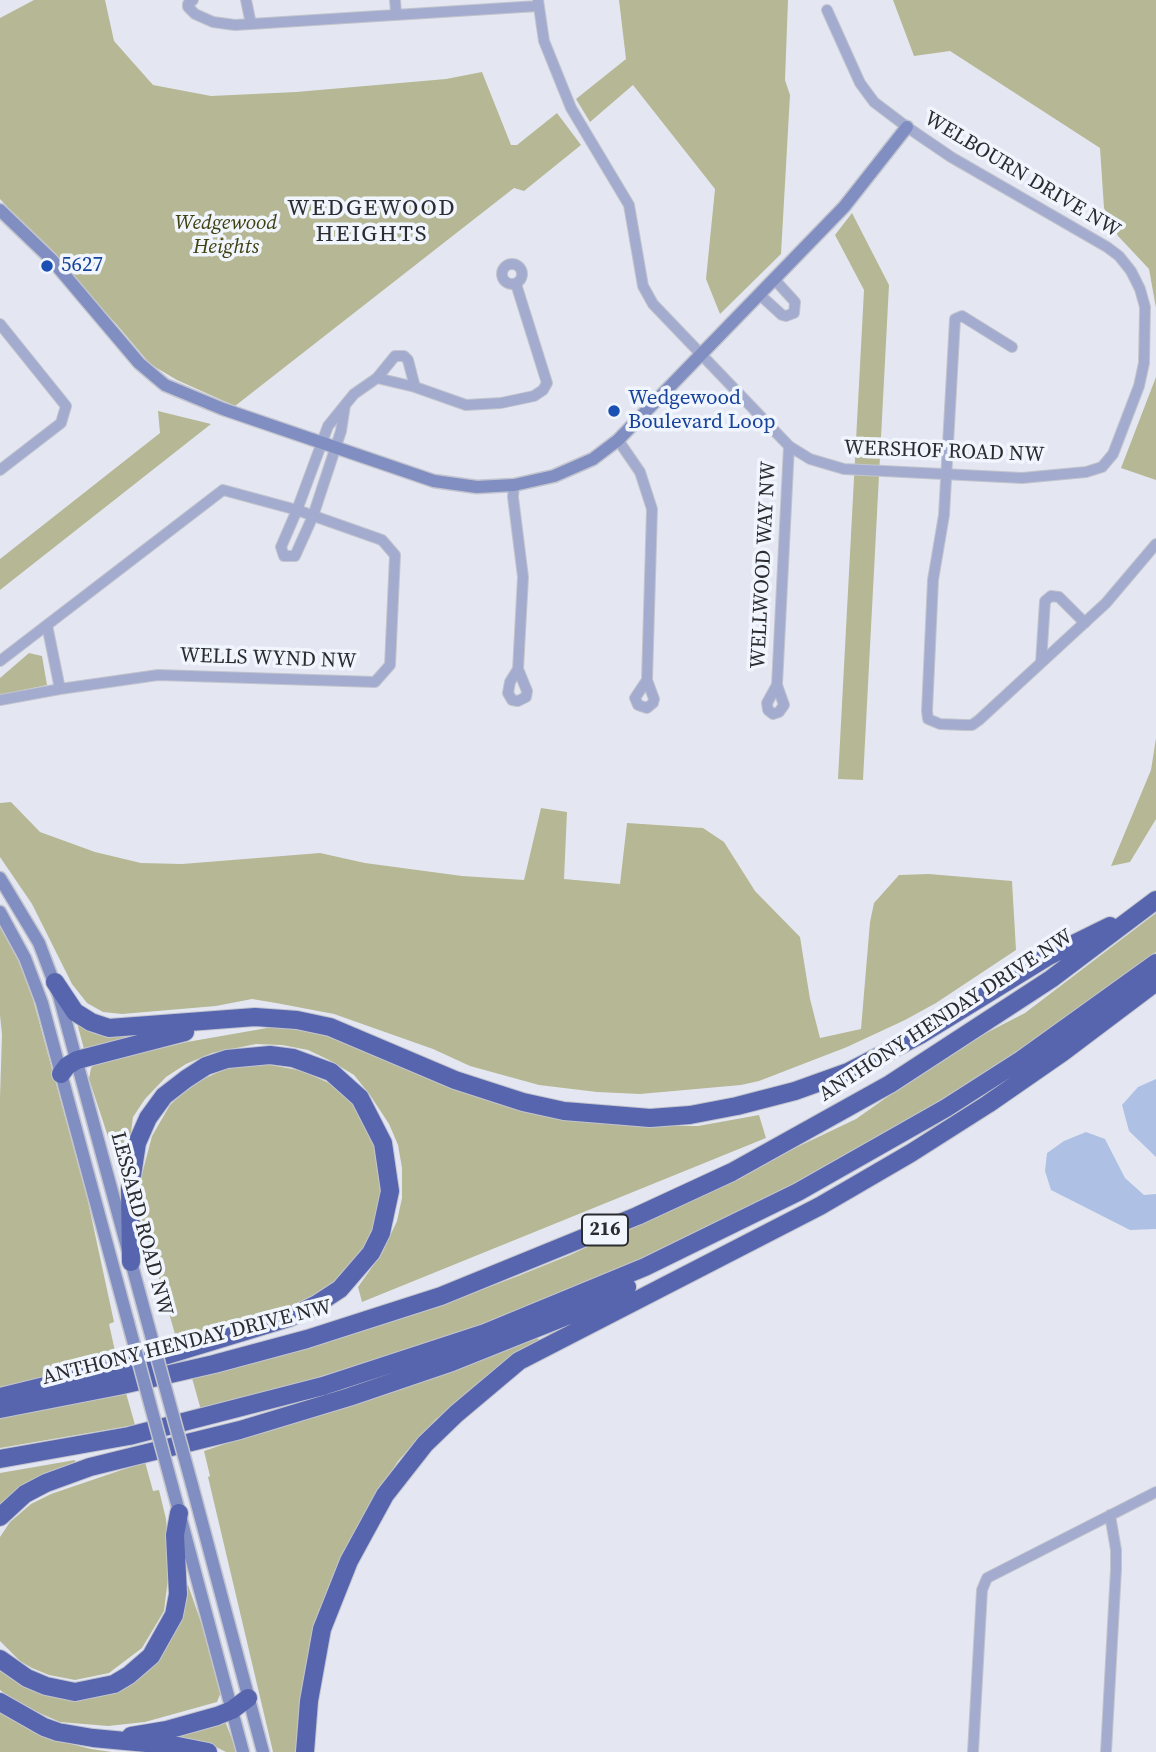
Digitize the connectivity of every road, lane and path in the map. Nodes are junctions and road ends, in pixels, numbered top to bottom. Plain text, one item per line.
1 (193, 0) edge
2 (246, 0) edge
3 (395, 0) edge
4 (538, 3) edge
5 (827, 10) dead end
6 (396, 13) junction
7 (250, 24) junction
8 (907, 127) junction
9 (1, 211) edge
10 (775, 280) junction
11 (516, 284) dead end
12 (760, 295) junction
13 (0, 324) edge
14 (1012, 347) dead end
15 (701, 355) junction
16 (377, 378) junction
17 (415, 387) junction
18 (345, 405) junction
19 (618, 440) junction
20 (321, 442) junction
21 (789, 446) junction
22 (336, 447) junction
23 (1102, 467) joint
24 (0, 470) edge
25 (946, 475) junction
26 (514, 485) junction
27 (298, 510) junction
28 (313, 516) junction
29 (1156, 544) edge
30 (1085, 623) junction
31 (47, 625) junction
32 (0, 661) edge
33 (1041, 663) junction
34 (518, 669) dead end
35 (646, 680) dead end
36 (777, 685) dead end
37 (60, 689) junction
38 (0, 701) edge
39 (0, 878) edge
40 (1152, 904) edge
41 (0, 912) edge
42 (1156, 963) edge
43 (55, 982) junction
44 (1156, 982) edge
45 (233, 1020) junction
46 (77, 1060) junction
47 (61, 1074) junction
48 (729, 1228) junction
49 (131, 1262) junction
50 (0, 1397) edge
51 (0, 1409) edge
52 (0, 1459) edge
53 (1156, 1492) edge
54 (179, 1513) junction
55 (1110, 1515) junction
56 (0, 1517) edge
57 (0, 1658) edge
58 (248, 1698) junction
59 (0, 1702) edge
60 (232, 1710) junction
61 (93, 1738) junction
62 (208, 1752) edge
63 (243, 1752) edge
64 (263, 1752) edge
65 (305, 1752) edge
66 (973, 1752) edge
67 (1107, 1752) edge

1 - 7 street
2 - 7 street
3 - 6 street
4 - 6 street
4 - 15 street, WERSHOF ROAD NW
5 - 8 street, WELBOURN DRIVE NW
6 - 7 street
8 - 10 main road
8 - 23 street, WELBOURN DRIVE NW
9 - 20 main road
10 - 12 main road
10 - 12 street
11 - 17 street
12 - 15 main road
13 - 24 street
14 - 25 street
15 - 19 main road
15 - 21 street, WERSHOF ROAD NW
16 - 17 street
16 - 17 street
16 - 18 street
18 - 20 street
18 - 22 street
19 - 26 main road
19 - 35 street
20 - 22 main road
20 - 27 street
21 - 25 street, WERSHOF ROAD NW
21 - 36 street, WELLWOOD WAY NW
22 - 26 main road
22 - 28 street
23 - 25 street, WERSHOF ROAD NW
25 - 33 street
26 - 34 street
27 - 28 street, WELLS WYND NW
27 - 28 street
27 - 31 street, WELLS WYND NW
28 - 37 street, WELLS WYND NW
29 - 30 street
30 - 33 street
30 - 33 street
31 - 32 street, WELLS WYND NW
31 - 37 street
37 - 38 street, WELLS WYND NW
39 - 43 main road, LESSARD ROAD NW
40 - 45 highway
40 - 51 highway, ANTHONY HENDAY DRIVE NW / 216
41 - 47 main road, LESSARD ROAD NW
42 - 48 highway, 216
43 - 45 highway
43 - 46 main road, LESSARD ROAD NW
44 - 65 highway
45 - 46 highway
46 - 47 highway
46 - 49 main road, LESSARD ROAD NW
47 - 54 main road, LESSARD ROAD NW, bridge
48 - 52 highway, 216
48 - 56 highway
49 - 50 highway
49 - 58 main road, LESSARD ROAD NW, bridge
53 - 55 street
54 - 57 highway
54 - 60 main road, LESSARD ROAD NW
55 - 66 street
55 - 67 street
58 - 60 highway
58 - 64 main road, LESSARD ROAD NW
59 - 61 highway
60 - 61 highway
60 - 63 main road, LESSARD ROAD NW
61 - 62 highway

